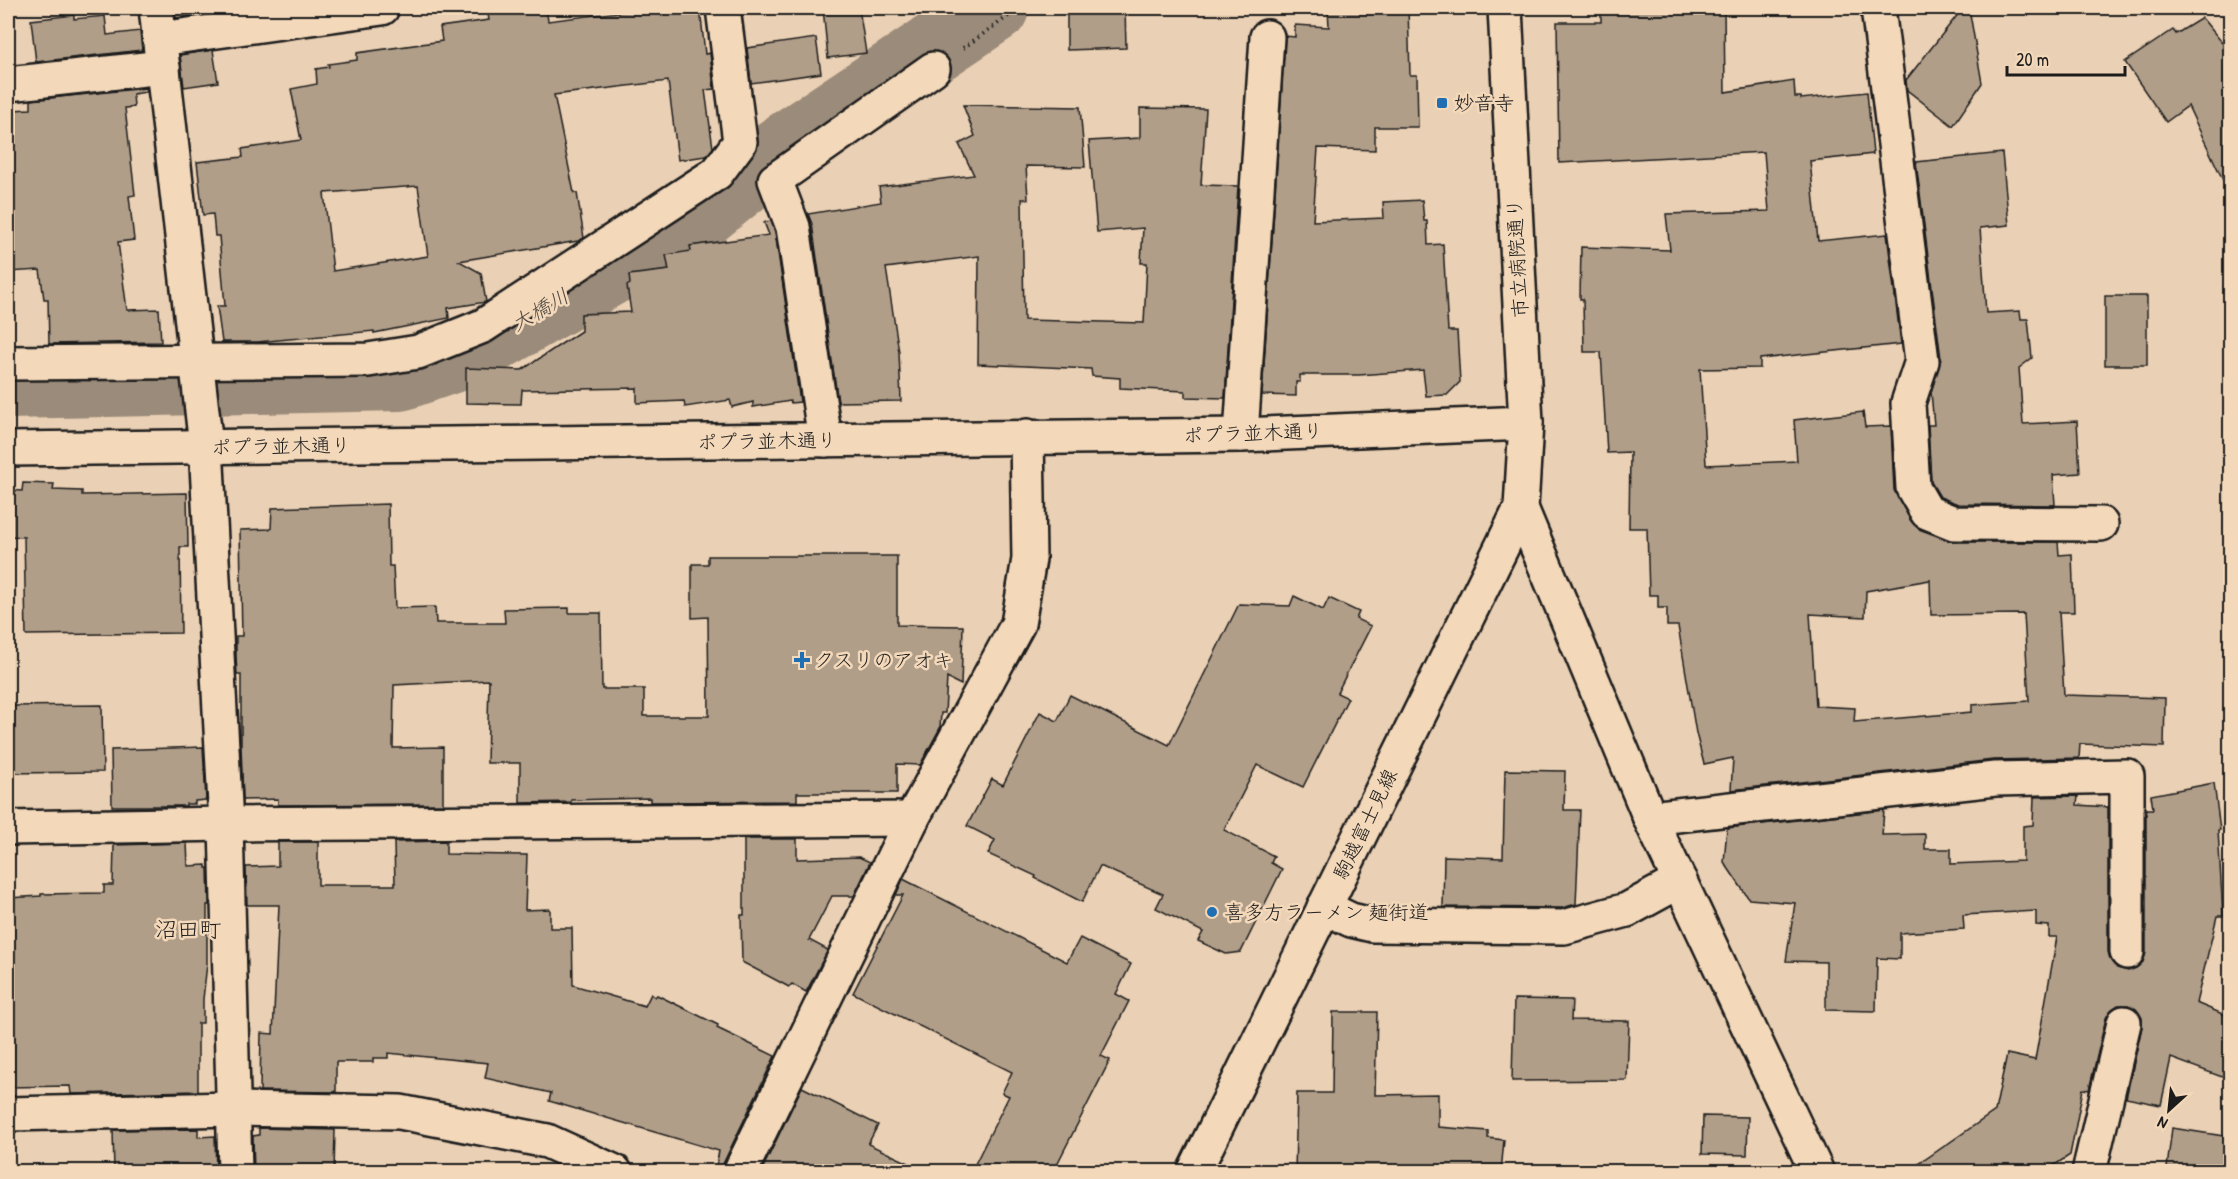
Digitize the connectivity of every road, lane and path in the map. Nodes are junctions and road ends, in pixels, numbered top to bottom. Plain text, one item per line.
1 (156, 8) edge
2 (382, 8) edge
3 (723, 8) edge
4 (1020, 8) edge
5 (1505, 8) edge
6 (1878, 8) edge
7 (1267, 37) dead end
8 (162, 53) junction
9 (933, 69) joint
10 (8, 84) edge
11 (196, 361) junction
12 (8, 363) edge
13 (1526, 423) junction
14 (1241, 435) junction
15 (1027, 436) junction
16 (825, 440) junction
17 (206, 446) junction
18 (8, 449) edge
19 (1521, 508) junction
20 (2100, 524) dead end
21 (1650, 818) junction
22 (912, 819) junction
23 (226, 824) junction
24 (8, 828) edge
25 (1680, 882) junction
26 (1324, 907) junction
27 (2127, 952) dead end
28 (2124, 1023) dead end
29 (234, 1109) junction
30 (8, 1114) edge
31 (235, 1172) edge
32 (615, 1172) edge
33 (740, 1172) edge
34 (1194, 1172) edge
35 (1817, 1172) edge
36 (2089, 1172) edge

1 - 8 street
2 - 8 street
3 - 11 street
4 - 9 path
5 - 13 street, 市立病院通り
6 - 20 street
7 - 14 street
8 - 10 street
8 - 11 street
9 - 16 street
11 - 12 street
11 - 17 street
13 - 14 street, ポプラ並木通り
13 - 19 street, 市立病院通り
14 - 15 street, ポプラ並木通り
15 - 16 street, ポプラ並木通り
15 - 22 street
16 - 17 street, ポプラ並木通り
17 - 18 street, ポプラ並木通り
17 - 23 street
19 - 21 street
19 - 26 street, 駒越富士見線
21 - 25 street
21 - 27 street
22 - 23 street
22 - 33 street
23 - 24 street
23 - 29 street
25 - 26 street
25 - 35 street
26 - 34 street, 駒越富士見線
28 - 36 street
29 - 30 street
29 - 31 street
29 - 32 street

